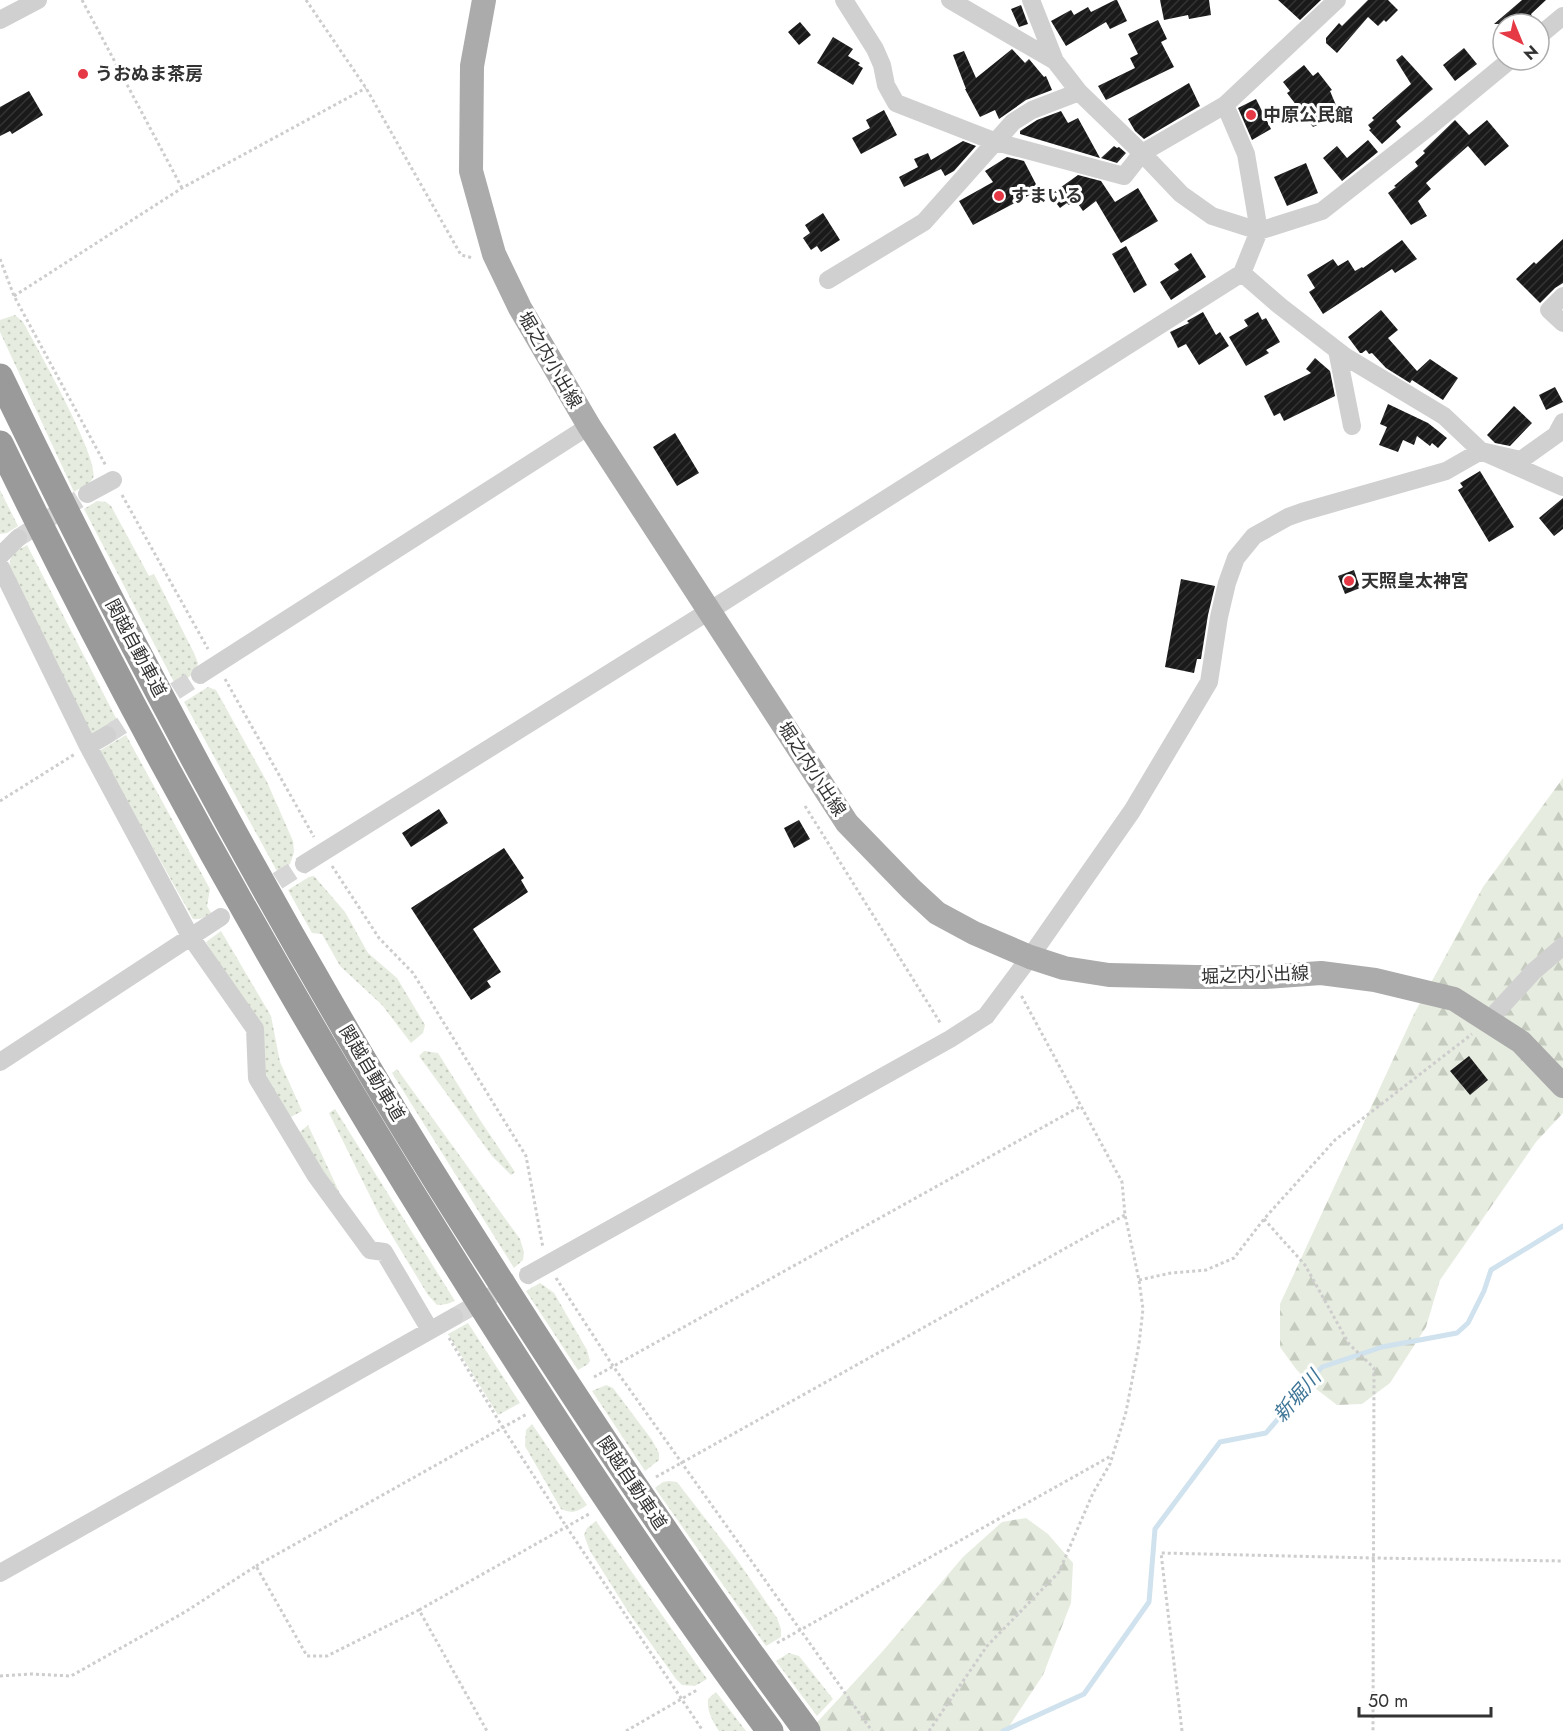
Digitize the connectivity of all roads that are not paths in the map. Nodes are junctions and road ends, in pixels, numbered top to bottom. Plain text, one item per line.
1 (38, 0) edge
2 (484, 0) edge
3 (844, 0) edge
4 (950, 0) edge
5 (1031, 0) edge
6 (1337, 0) edge
7 (1563, 16) edge
8 (0, 20) edge
9 (1551, 26) edge
10 (1055, 60) junction
11 (1495, 72) edge
12 (1079, 92) junction
13 (1225, 105) junction
14 (996, 142) junction
15 (1142, 153) junction
16 (1259, 231) junction
17 (1242, 273) junction
18 (828, 280) dead end
19 (1563, 296) edge
20 (1563, 323) edge
21 (1336, 350) junction
22 (0, 376) edge
23 (1563, 422) edge
24 (589, 426) junction
25 (1352, 426) dead end
26 (0, 444) edge
27 (1481, 451) junction
28 (114, 480) road end
29 (1563, 487) edge
30 (87, 494) tunnel mouth
31 (18, 538) tunnel mouth
32 (0, 556) edge
33 (0, 566) edge
34 (709, 611) junction
35 (200, 675) tunnel mouth
36 (107, 735) tunnel mouth
37 (88, 746) junction
38 (304, 864) tunnel mouth
39 (221, 917) tunnel mouth
40 (190, 936) junction
41 (1563, 946) edge
42 (1030, 957) junction
43 (1488, 1021) junction
44 (0, 1062) edge
45 (1563, 1086) edge
46 (528, 1275) tunnel mouth
47 (0, 1573) edge
48 (770, 1731) edge
49 (807, 1731) edge

1 - 8 street
2 - 24 main road, 堀之内小出線
3 - 14 street
4 - 10 street
5 - 10 street
6 - 13 street
7 - 9 street
10 - 12 street
11 - 16 street
12 - 14 street
12 - 15 street
13 - 15 street
13 - 16 street
14 - 15 street
14 - 18 street
15 - 16 street
16 - 17 street
17 - 21 street
17 - 34 street
19 - 20 street
21 - 25 street
21 - 27 street
22 - 49 highway, 関越自動車道
23 - 27 street
24 - 34 main road, 堀之内小出線
24 - 35 street
26 - 48 highway, 関越自動車道
27 - 29 street
27 - 42 street
28 - 30 street
31 - 32 street
33 - 37 street
34 - 38 street
34 - 42 main road, 堀之内小出線
36 - 37 street
37 - 40 street
39 - 40 street
40 - 44 street
40 - 47 street
41 - 43 street
42 - 43 main road, 堀之内小出線
42 - 46 street
43 - 45 main road, 堀之内小出線

